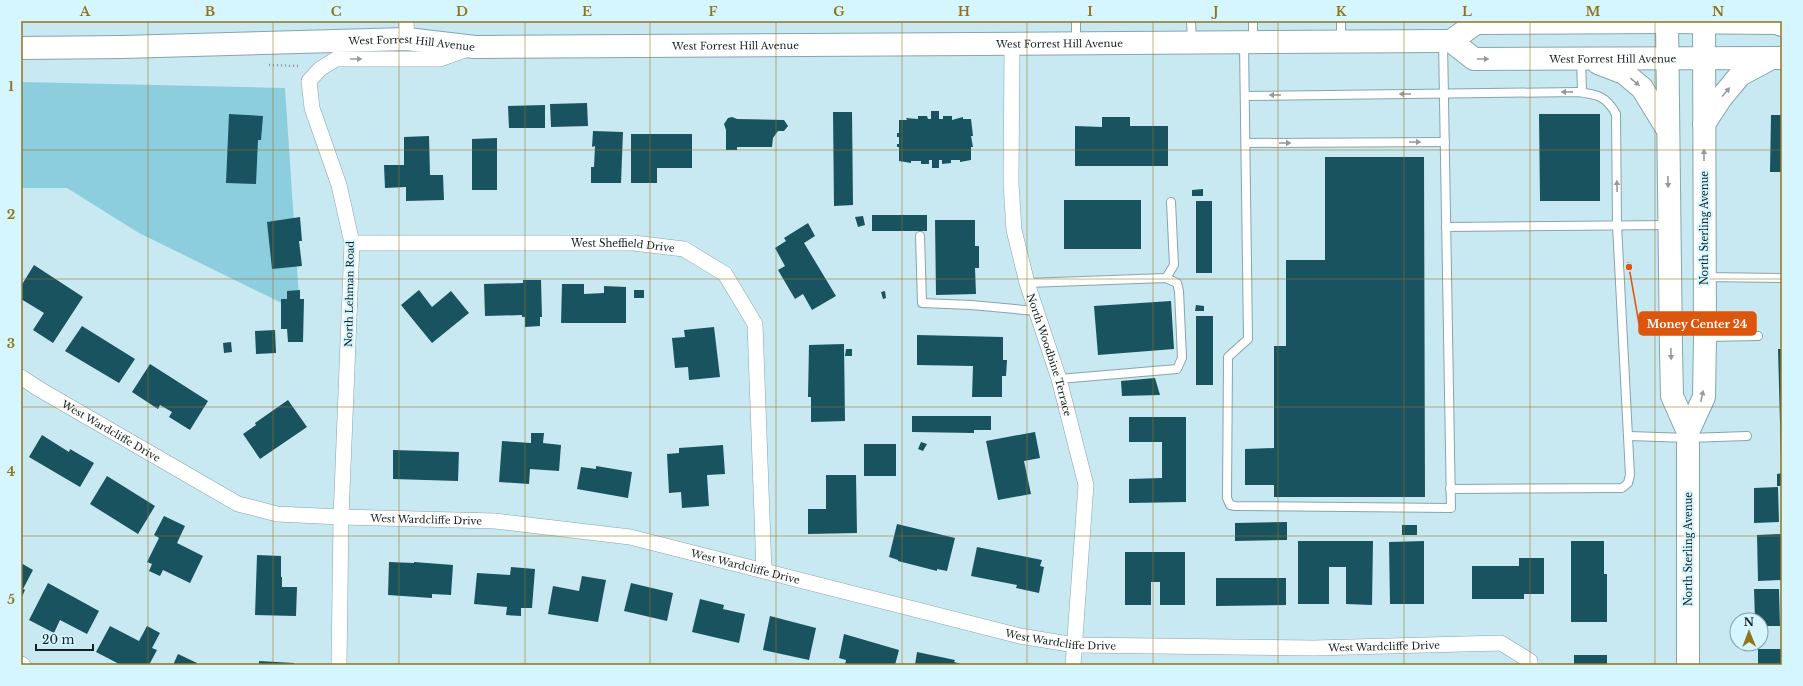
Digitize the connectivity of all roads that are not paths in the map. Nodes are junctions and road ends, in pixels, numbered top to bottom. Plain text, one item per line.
1 (1076, 21) edge
2 (1191, 21) edge
3 (1667, 21) edge
4 (1603, 22) edge
5 (1704, 22) edge
6 (1778, 23) edge
7 (407, 30) edge
8 (1341, 31) edge
9 (1250, 35) edge
10 (1447, 41) junction
11 (1192, 43) junction
12 (1012, 44) junction
13 (1076, 44) junction
14 (475, 47) junction
15 (21, 48) edge
16 (1704, 58) junction
17 (1776, 58) edge
18 (1585, 59) junction
19 (1667, 59) junction
20 (1582, 92) junction
21 (1444, 94) junction
22 (1245, 96) junction
23 (1704, 124) junction
24 (1667, 129) junction
25 (1445, 142) junction
26 (1246, 143) junction
27 (1171, 202) dead end
28 (1617, 225) junction
29 (1668, 225) junction
30 (1446, 227) junction
31 (920, 236) dead end
32 (352, 243) junction
33 (1704, 277) junction
34 (1166, 278) junction
35 (1782, 278) edge
36 (1027, 283) junction
37 (1036, 311) junction
38 (1758, 336) dead end
39 (1705, 337) junction
40 (21, 377) edge
41 (1059, 379) junction
42 (1688, 435) junction
43 (1629, 436) junction
44 (1747, 436) dead end
45 (1450, 489) junction
46 (341, 518) junction
47 (764, 571) junction
48 (1075, 645) junction
49 (339, 665) edge
50 (1073, 665) edge
51 (1530, 665) edge
52 (1688, 665) edge

1 - 13 lane
2 - 11 lane
3 - 4 street
3 - 5 street
3 - 19 street, North Sterling Avenue
4 - 10 street
5 - 6 street
5 - 16 street, North Sterling Avenue
7 - 14 street, West Forrest Hill Avenue
7 - 15 street, West Forrest Hill Avenue
8 - 9 street, West Forrest Hill Avenue
8 - 10 street, West Forrest Hill Avenue
9 - 11 street, West Forrest Hill Avenue
9 - 22 lane
10 -> 18 street, West Forrest Hill Avenue
10 - 21 lane
11 - 13 street, West Forrest Hill Avenue
12 - 13 street, West Forrest Hill Avenue
12 - 14 street, West Forrest Hill Avenue
12 - 36 street, North Woodbine Terrace
32 -> 14 street, North Lehman Road
16 - 17 street, West Forrest Hill Avenue
16 - 19 street, West Forrest Hill Avenue
16 - 23 street, North Sterling Avenue
23 -> 17 street
18 - 19 street, West Forrest Hill Avenue
18 - 20 lane
18 -> 24 street
19 - 24 street, North Sterling Avenue
20 -> 21 lane
28 -> 20 lane
21 -> 22 lane
21 - 25 lane
22 - 26 lane
33 -> 23 street, North Sterling Avenue
24 -> 29 street, North Sterling Avenue
26 -> 25 lane
25 - 30 lane
26 - 45 lane
27 - 34 lane
28 - 29 lane
28 - 30 lane
28 - 43 lane
29 -> 42 street, North Sterling Avenue
30 - 45 lane
31 - 37 lane
32 - 46 street, North Lehman Road
32 - 47 street, West Sheffield Drive
33 - 35 lane
33 - 39 street, North Sterling Avenue
34 - 36 lane
34 - 41 lane
36 - 37 street, North Woodbine Terrace
37 - 41 street, North Woodbine Terrace
38 - 39 lane
42 -> 39 street, North Sterling Avenue
40 - 46 street, West Wardcliffe Drive
41 - 48 street, North Woodbine Terrace
42 - 43 lane
42 - 44 lane
42 - 52 street, North Sterling Avenue
43 - 45 lane
46 - 47 street, West Wardcliffe Drive
46 - 49 street, North Lehman Road
47 - 48 street, West Wardcliffe Drive
48 - 50 street, North Woodbine Terrace
48 - 51 street, West Wardcliffe Drive

